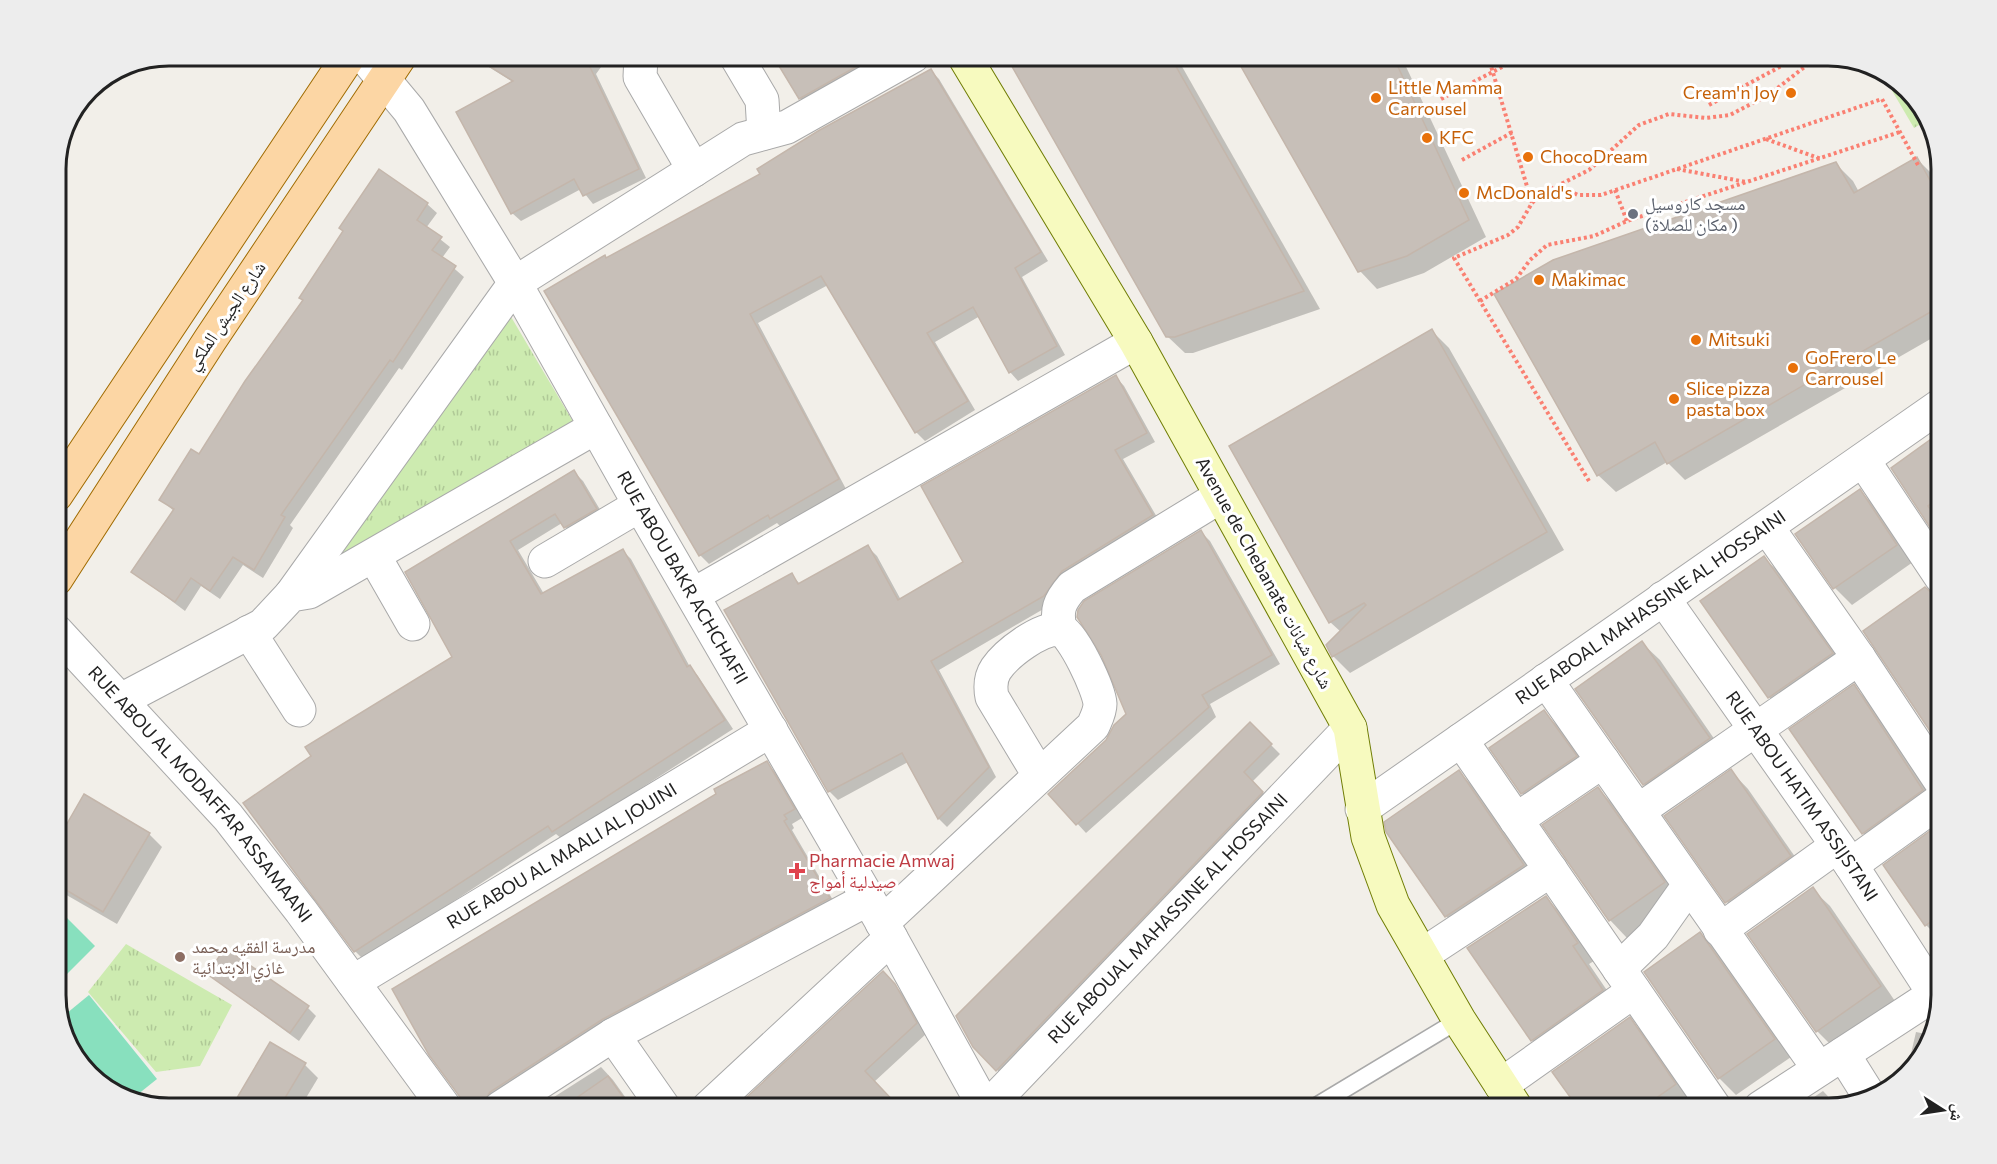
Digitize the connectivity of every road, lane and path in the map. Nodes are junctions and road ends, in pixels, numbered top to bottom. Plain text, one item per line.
1 (342, 66) edge
2 (381, 66) edge
3 (385, 66) edge
4 (641, 66) edge
5 (742, 66) edge
6 (895, 66) edge
7 (970, 66) edge
8 (1492, 66) edge
9 (1502, 66) edge
10 (1782, 66) edge
11 (1806, 66) edge
12 (1494, 70) junction
13 (1441, 99) dead end
14 (1709, 105) dead end
15 (1513, 132) junction
16 (1900, 132) junction
17 (764, 133) junction
18 (1764, 138) junction
19 (1822, 159) junction
20 (1462, 160) dead end
21 (1918, 165) dead end
22 (1675, 168) junction
23 (694, 170) junction
24 (1747, 183) junction
25 (1558, 185) junction
26 (1615, 190) junction
27 (1532, 203) junction
28 (1627, 221) junction
29 (515, 283) junction
30 (1480, 302) junction
31 (1136, 342) junction
32 (1931, 412) edge
33 (596, 427) junction
34 (1863, 460) junction
35 (66, 480) edge
36 (1589, 481) dead end
37 (1221, 496) junction
38 (640, 505) junction
39 (1767, 527) junction
40 (374, 556) junction
41 (545, 561) dead end
42 (1931, 562) edge
43 (66, 563) edge
44 (291, 595) junction
45 (693, 595) junction
46 (1663, 598) junction
47 (413, 624) dead end
48 (1060, 629) junction
49 (249, 632) junction
50 (66, 642) edge
51 (1859, 658) junction
52 (1546, 680) junction
53 (121, 700) junction
54 (299, 710) dead end
55 (1350, 728) junction
56 (1755, 729) junction
57 (771, 730) junction
58 (1461, 740) junction
59 (1603, 760) junction
60 (1931, 767) edge
61 (1039, 775) junction
62 (1931, 806) edge
63 (1362, 808) junction
64 (1638, 811) junction
65 (1516, 820) junction
66 (1844, 855) junction
67 (1551, 870) junction
68 (1689, 885) junction
69 (881, 920) junction
70 (1720, 930) junction
71 (1422, 955) junction
72 (1627, 980) junction
73 (353, 982) junction
74 (1931, 983) edge
75 (1931, 998) edge
76 (1459, 1020) junction
77 (613, 1035) junction
78 (1831, 1062) junction
79 (1864, 1091) edge
80 (1509, 1097) edge
81 (437, 1098) edge
82 (515, 1098) edge
83 (657, 1098) edge
84 (717, 1098) edge
85 (980, 1098) edge
86 (996, 1098) edge
87 (1330, 1098) edge
88 (1708, 1098) edge
89 (1775, 1098) edge

1 - 35 main road
2 - 43 main road, شارع الجيش الملكي
3 - 29 street, RUE ABOU BAKR ACHCHAFII
4 - 23 street
5 - 17 street
6 - 17 street
7 - 31 street, Avenue de Chebanate شارع شبانات
8 - 12 path
9 - 12 path
10 - 14 path
11 - 25 path
12 - 13 path
12 - 15 path
15 - 20 path
15 - 27 path
16 - 18 path
16 - 19 path
16 - 21 path
17 - 23 street
18 - 19 path
18 - 22 path
19 - 24 path
22 - 24 path
22 - 26 path
23 - 29 street
24 - 28 path
25 - 26 path
25 - 27 path
26 - 28 path
27 - 30 path
28 - 30 path
29 - 33 street, RUE ABOU BAKR ACHCHAFII
29 - 44 street
30 - 36 path
31 - 37 street, Avenue de Chebanate شارع شبانات
31 - 45 street
32 - 34 street, RUE ABOAL MAHASSINE AL HOSSAINI
33 - 38 street, RUE ABOU BAKR ACHCHAFII
33 - 40 street
34 - 39 street, RUE ABOAL MAHASSINE AL HOSSAINI
34 - 42 street
37 - 48 street
37 - 55 street, Avenue de Chebanate شارع شبانات
38 - 41 street
38 - 45 street, RUE ABOU BAKR ACHCHAFII
39 - 46 street, RUE ABOAL MAHASSINE AL HOSSAINI
39 - 51 street
40 - 44 street
40 - 47 street
44 - 49 street
45 - 57 street, RUE ABOU BAKR ACHCHAFII
46 - 52 street, RUE ABOAL MAHASSINE AL HOSSAINI
46 - 56 street, RUE ABOU HATIM ASSIJSTANI
48 - 61 street
48 - 61 street
49 - 53 street
49 - 54 street
50 - 53 street, RUE ABOU AL MODAFFAR ASSAMAANI
51 - 56 street
51 - 60 street
52 - 58 street, RUE ABOAL MAHASSINE AL HOSSAINI
52 - 59 street
53 - 73 street, RUE ABOU AL MODAFFAR ASSAMAANI
55 - 63 street, Avenue de Chebanate شارع شبانات
55 - 86 street, RUE ABOUAL MAHASSINE AL HOSSAINI
56 - 64 street
56 - 66 street, RUE ABOU HATIM ASSIJSTANI
57 - 69 street, RUE ABOU BAKR ACHCHAFII
57 - 73 street, RUE ABOU AL MAALI AL JOUINI
58 - 63 street, RUE ABOAL MAHASSINE AL HOSSAINI
58 - 65 street
59 - 64 street
59 - 65 street
61 - 69 street
62 - 66 street
63 - 71 street, Avenue de Chebanate شارع شبانات
64 - 68 street
65 - 67 street
66 - 70 street
66 - 74 street, RUE ABOU HATIM ASSIJSTANI
67 - 71 street
67 - 72 street
68 - 70 street
68 - 72 street
69 - 77 street
69 - 84 street
69 - 85 street, RUE ABOU BAKR ACHCHAFII
70 - 78 street
71 - 76 street, Avenue de Chebanate شارع شبانات
72 - 80 street
72 - 88 street
73 - 81 street, RUE ABOU AL MODAFFAR ASSAMAANI
75 - 78 street
76 - 80 street, Avenue de Chebanate شارع شبانات
76 - 87 lane
77 - 82 street
77 - 83 street
78 - 79 street
78 - 89 street

